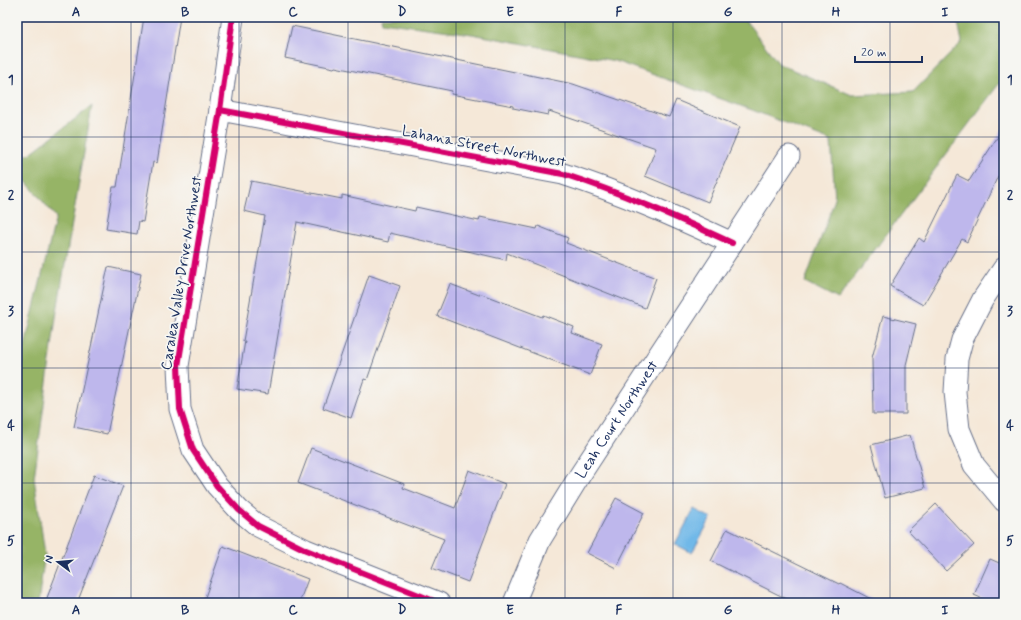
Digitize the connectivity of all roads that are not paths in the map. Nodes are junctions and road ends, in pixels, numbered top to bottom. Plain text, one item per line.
1 (233, 17) edge
2 (220, 110) junction
3 (789, 156) dead end
4 (732, 243) junction
5 (1004, 268) edge
6 (1004, 501) edge
7 (440, 603) edge
8 (514, 603) edge

1 - 2 street, Caralea Valley Drive Northwest
2 - 4 street, Lahana Street Northwest
2 - 7 street, Caralea Valley Drive Northwest
3 - 4 street, Leah Court Northwest
4 - 8 street, Leah Court Northwest
5 - 6 street

